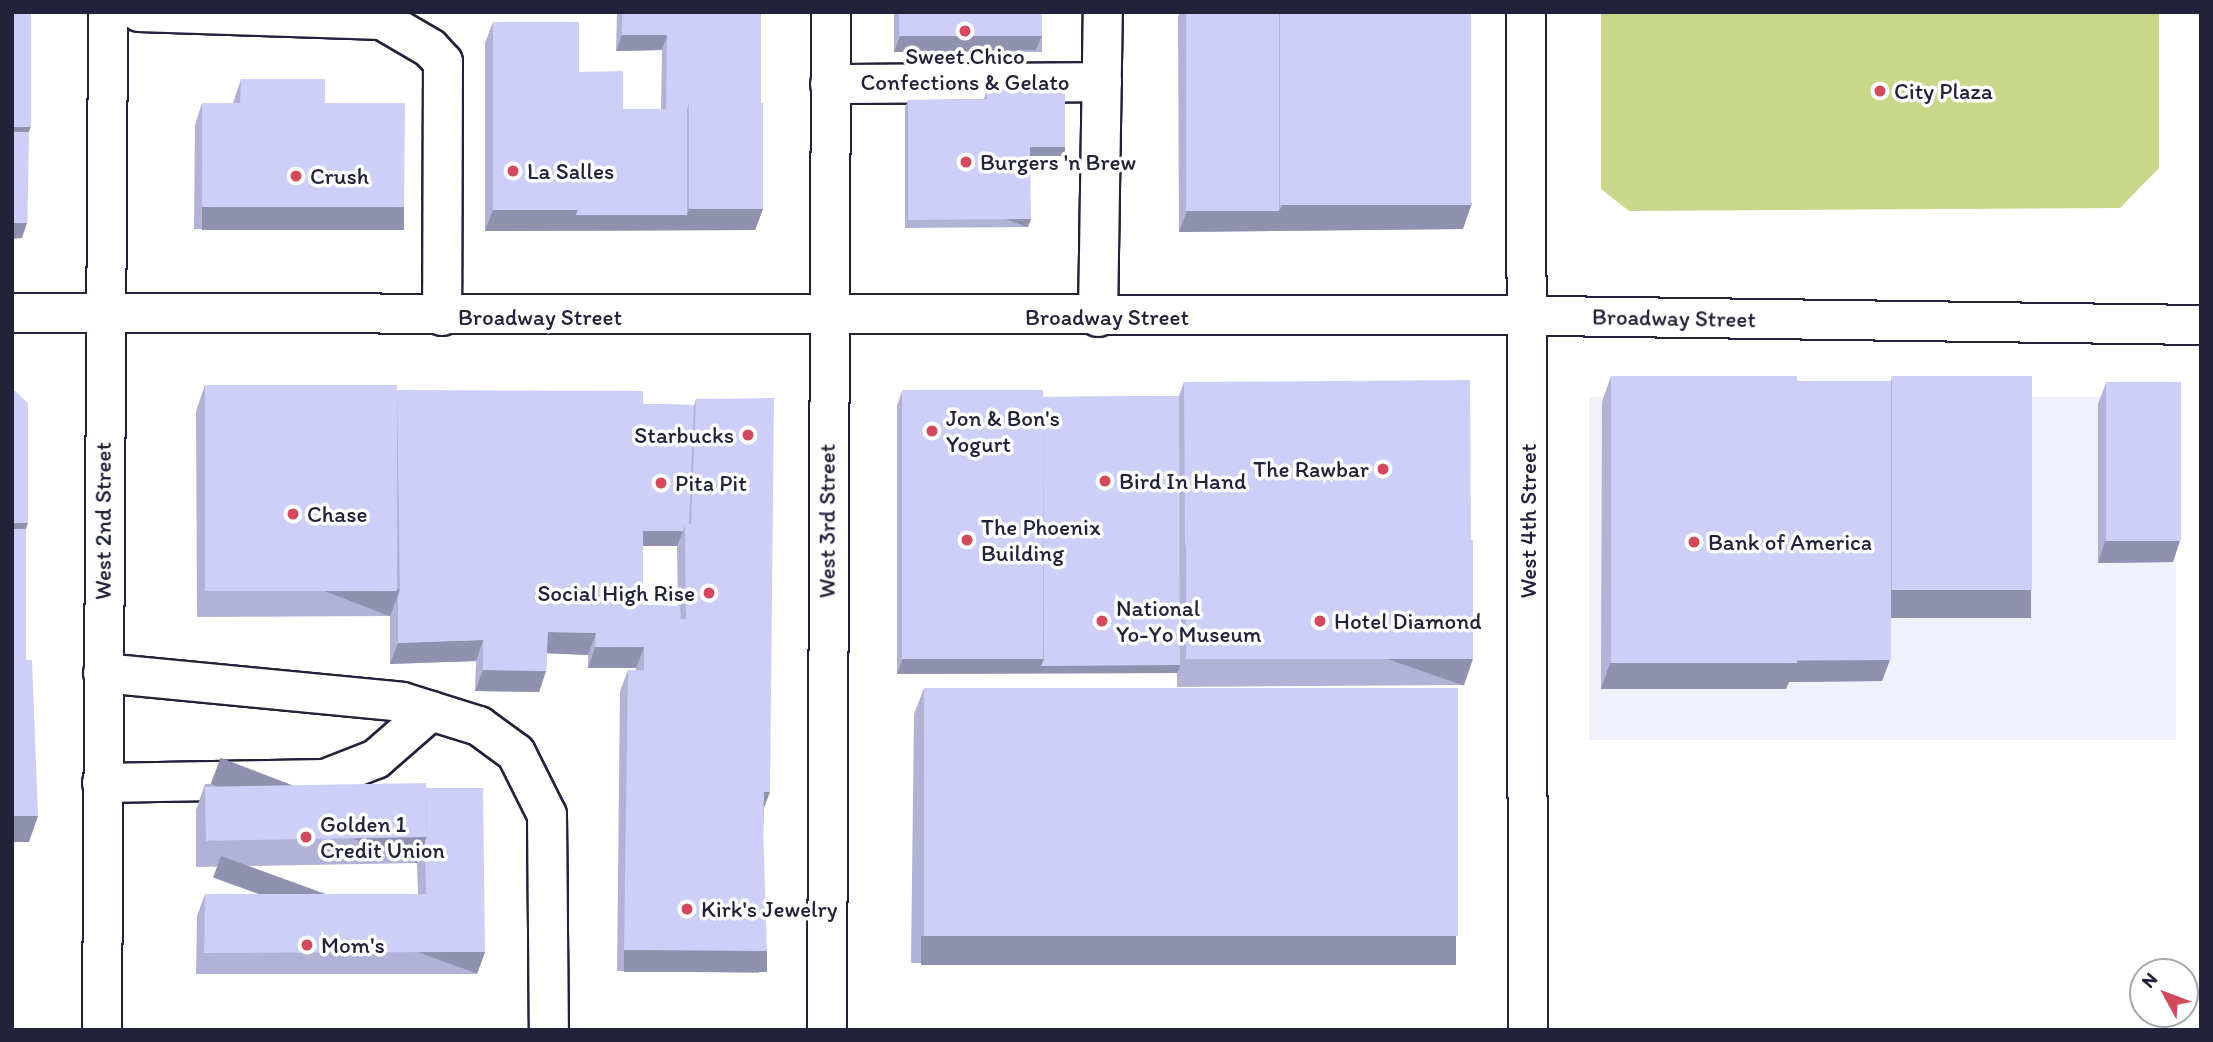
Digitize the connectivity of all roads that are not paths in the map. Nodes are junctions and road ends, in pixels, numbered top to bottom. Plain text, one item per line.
1 (108, 12) edge
2 (139, 12) edge
3 (831, 12) edge
4 (1103, 12) edge
5 (1527, 12) edge
6 (1102, 82) junction
7 (830, 84) junction
8 (12, 313) edge
9 (103, 315) junction
10 (442, 316) junction
11 (1528, 316) junction
12 (1098, 317) junction
13 (826, 318) junction
14 (2201, 325) edge
15 (103, 673) junction
16 (431, 711) junction
17 (102, 783) junction
18 (102, 1030) edge
19 (549, 1030) edge
20 (827, 1030) edge
21 (1528, 1030) edge

1 - 9 street, West 2nd Street
2 - 10 street
3 - 7 street, West 3rd Street
4 - 6 street
5 - 11 street, West 4th Street
6 - 7 street
6 - 12 street
7 - 13 street, West 3rd Street
8 - 9 street, Broadway Street
9 - 10 street, Broadway Street
9 - 15 street, West 2nd Street
10 - 13 street, Broadway Street
11 - 12 street, Broadway Street
11 - 14 street, Broadway Street
11 - 21 street, West 4th Street
12 - 13 street, Broadway Street
13 - 20 street, West 3rd Street
15 - 16 street
15 - 17 street, West 2nd Street
16 - 17 street
16 - 19 street
17 - 18 street, West 2nd Street

